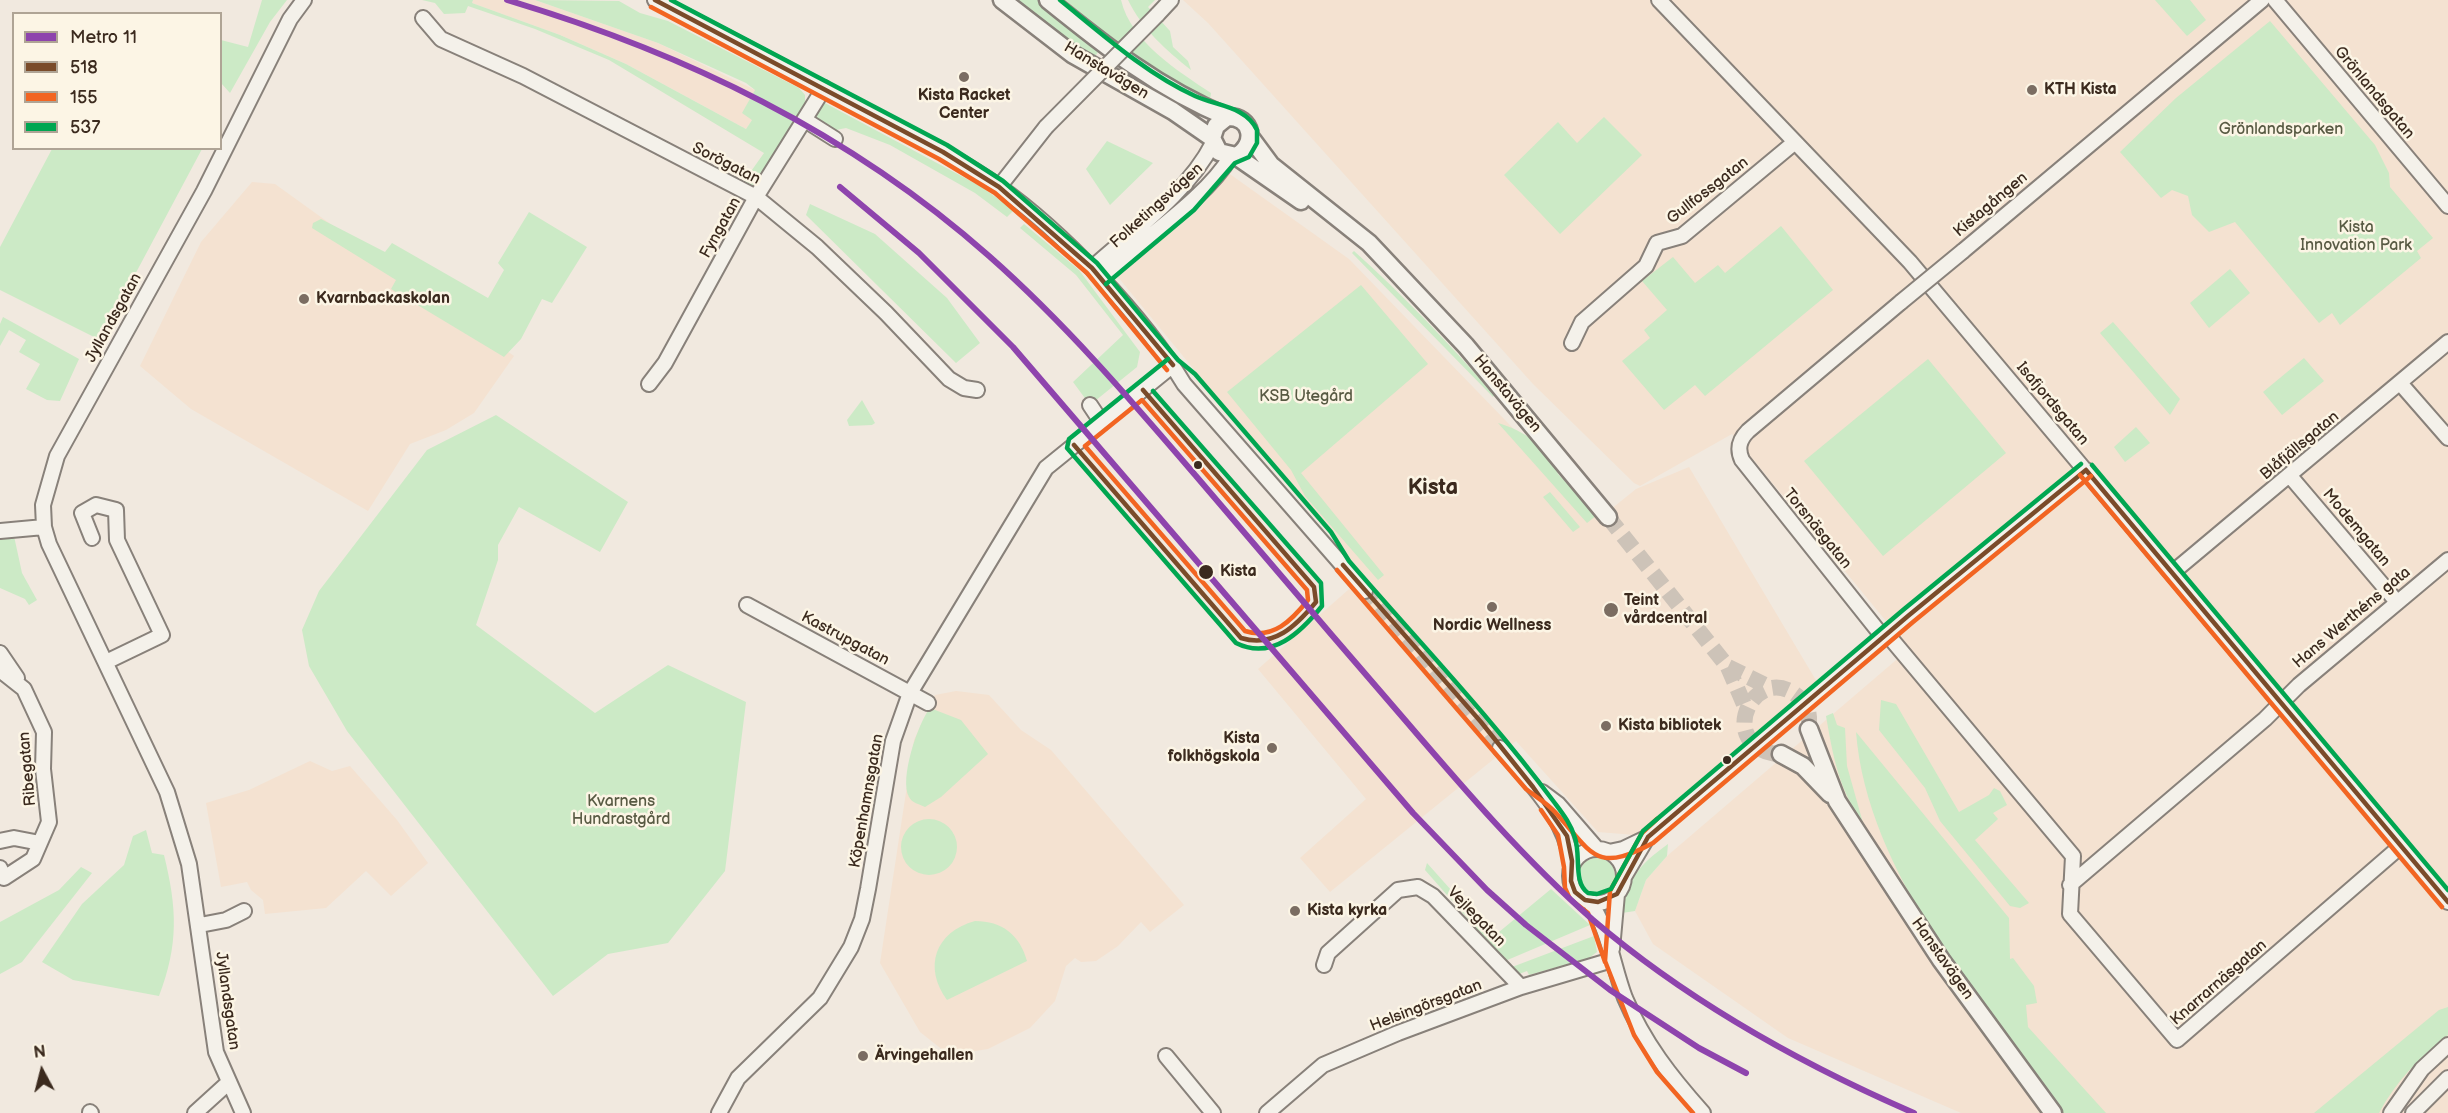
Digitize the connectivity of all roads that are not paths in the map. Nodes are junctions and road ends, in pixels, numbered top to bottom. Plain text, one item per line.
1 (304, 0) edge
2 (654, 0) edge
3 (1002, 0) edge
4 (1048, 0) edge
5 (1171, 0) edge
6 (1659, 0) edge
7 (2262, 0) edge
8 (2275, 0) edge
9 (423, 18) dead end
10 (824, 88) junction
11 (1227, 117) junction
12 (805, 120) junction
13 (1251, 138) junction
14 (835, 140) dead end
15 (1213, 141) junction
16 (1795, 142) junction
17 (1233, 156) junction
18 (999, 187) junction
19 (756, 197) junction
20 (2448, 206) edge
21 (1097, 273) junction
22 (1399, 277) junction
23 (2448, 342) edge
24 (1572, 343) dead end
25 (1173, 365) junction
26 (2400, 383) junction
27 (649, 384) dead end
28 (977, 390) dead end
29 (1090, 405) dead end
30 (1102, 423) junction
31 (1742, 436) joint
32 (2448, 438) edge
33 (2086, 470) junction
34 (2290, 476) junction
35 (1608, 517) tunnel mouth
36 (44, 527) junction
37 (0, 531) edge
38 (92, 538) dead end
39 (2448, 560) edge
40 (2172, 573) junction
41 (1365, 591) tunnel mouth
42 (2397, 602) junction
43 (747, 605) dead end
44 (1885, 636) junction
45 (0, 652) edge
46 (106, 662) junction
47 (0, 670) edge
48 (24, 689) junction
49 (910, 693) junction
50 (928, 703) dead end
51 (2280, 704) junction
52 (1500, 748) tunnel mouth
53 (1532, 784) junction
54 (1837, 801) junction
55 (1648, 837) junction
56 (0, 841) edge
57 (40, 843) junction
58 (2401, 846) junction
59 (1603, 850) junction
60 (1572, 866) junction
61 (0, 868) edge
62 (1624, 877) junction
63 (2070, 885) junction
64 (1617, 894) junction
65 (1590, 902) junction
66 (2448, 902) edge
67 (244, 911) dead end
68 (200, 925) junction
69 (1612, 960) junction
70 (1324, 964) dead end
71 (1521, 987) junction
72 (2448, 1045) edge
73 (1166, 1056) dead end
74 (2448, 1078) edge
75 (228, 1083) junction
76 (195, 1113) edge
77 (243, 1113) edge
78 (719, 1113) edge
79 (1213, 1113) edge
80 (1267, 1113) edge
81 (1703, 1113) edge
82 (2053, 1113) edge
83 (2391, 1113) edge
84 (2413, 1113) edge

1 - 36 street, Jyllandsgatan
2 - 10 street
3 - 15 main road, Hanstavägen
4 - 11 main road, Hanstavägen
5 - 18 street, bridge
6 - 16 street, Isafjordsgatan
7 - 31 street, Kistagången, bridge
8 - 20 street, Grönlandsgatan
9 - 19 street, Sorögatan
10 - 12 street, Fyngatan
10 - 18 street
11 - 13 main road, Hanstavägen
11 - 15 main road
12 - 14 street
12 - 19 street, Fyngatan
13 - 17 main road
13 - 22 main road, Hanstavägen
15 - 17 main road, Hanstavägen
15 - 21 street, Folketingsvägen
16 - 24 street, Gullfossgatan
16 - 33 street, Isafjordsgatan
17 - 21 street, Folketingsvägen
17 - 22 main road, Hanstavägen
18 - 21 street
19 - 27 street, Fyngatan
19 - 28 street, Sorögatan
21 - 25 street
22 - 35 main road, Hanstavägen
23 - 26 street, Blåfjällsgatan
25 - 30 street, Köpenhamnsgatan
25 - 41 street
26 - 32 street
26 - 34 street, Blåfjällsgatan
29 - 30 street
30 - 49 street, Köpenhamnsgatan
31 - 44 street, Torsnäsgatan
33 - 40 street, Isafjordsgatan
33 - 44 street
34 - 40 street, Blåfjällsgatan
34 - 42 street, Modemgatan
36 - 37 street
36 - 46 street, Jyllandsgatan
38 - 46 street
39 - 42 street, Hans Werthéns gata
40 - 51 street, Isafjordsgatan
42 - 51 street, Hans Werthéns gata
43 - 49 street, Kastrupgatan
44 - 55 street
44 - 63 street, Knarrarnäsgatan
45 - 48 street
46 - 68 street, Jyllandsgatan
47 - 48 street, Ribegatan
48 - 57 street, Ribegatan
49 - 50 street, Kastrupgatan
49 - 78 street, Köpenhamnsgatan
51 - 58 street, Isafjordsgatan
51 - 63 street
52 - 53 street
53 - 59 street
53 - 60 street
54 - 54 main road, Hanstavägen
54 - 82 main road, Hanstavägen
55 - 59 street
55 - 62 street
56 - 57 street
57 - 61 street, Ribegatan
58 - 63 street, Knarrarnäsgatan
58 - 66 street, Isafjordsgatan
59 - 60 street
59 - 62 street
60 - 65 street
62 - 64 street
64 - 65 street
64 - 69 street
65 - 69 street
67 - 68 street
68 - 75 street, Jyllandsgatan
69 - 71 street, Helsingörsgatan
69 - 81 street
70 - 71 street, Vejlegatan
71 - 80 street, Helsingörsgatan
72 - 83 street
73 - 79 street
74 - 84 street
75 - 76 street
75 - 77 street, Jyllandsgatan

